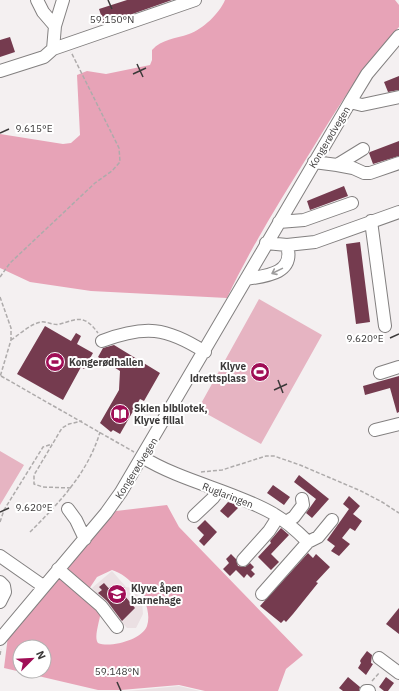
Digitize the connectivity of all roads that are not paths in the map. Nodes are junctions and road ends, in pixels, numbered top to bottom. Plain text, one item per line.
1 (37, 0) edge
2 (63, 0) edge
3 (195, 0) edge
4 (55, 26) junction
5 (399, 36) edge
6 (53, 49) junction
7 (0, 71) edge
8 (399, 97) edge
9 (350, 102) junction
10 (363, 149) dead end
11 (314, 162) junction
12 (399, 163) edge
13 (337, 165) junction
14 (352, 203) dead end
15 (399, 212) edge
16 (372, 221) junction
17 (279, 222) junction
18 (266, 243) junction
19 (287, 245) junction
20 (246, 278) junction
21 (386, 326) dead end
22 (102, 341) road end
23 (205, 352) junction
24 (399, 367) edge
25 (380, 373) dead end
26 (399, 424) edge
27 (375, 430) dead end
28 (142, 457) junction
29 (218, 491) junction
30 (302, 499) dead end
31 (68, 509) dead end
32 (194, 516) dead end
33 (282, 519) junction
34 (332, 520) dead end
35 (85, 539) junction
36 (308, 542) junction
37 (0, 556) edge
38 (242, 560) dead end
39 (58, 569) junction
40 (0, 582) edge
41 (44, 586) junction
42 (262, 594) dead end
43 (0, 602) edge
44 (117, 627) dead end
45 (0, 639) edge

1 - 4 street
2 - 4 street
3 - 6 street
4 - 6 street
5 - 9 street, Kongerødvegen
6 - 7 street
8 - 9 street
9 - 11 street, Kongerødvegen
10 - 13 street
11 - 13 street
11 - 17 street, Kongerødvegen
12 - 13 street
14 - 17 street
15 - 16 street
16 - 19 street
16 - 21 street
17 - 18 street, Kongerødvegen
18 - 19 street
18 - 20 street, Kongerødvegen
19 -> 20 street
20 - 23 street, Kongerødvegen
22 - 23 street
23 - 28 street, Kongerødvegen
24 - 25 street
26 - 27 street
28 - 29 street, Ruglaringen
28 - 35 street, Kongerødvegen
29 - 32 street
29 - 33 street, Ruglaringen
30 - 33 street
31 - 35 street
33 - 36 street, Ruglaringen
33 - 38 street
34 - 36 street
35 - 39 street, Kongerødvegen
36 - 42 street
37 - 41 street
39 - 41 street, Kongerødvegen
39 - 44 street
40 - 43 street
41 - 45 street, Kongerødvegen

